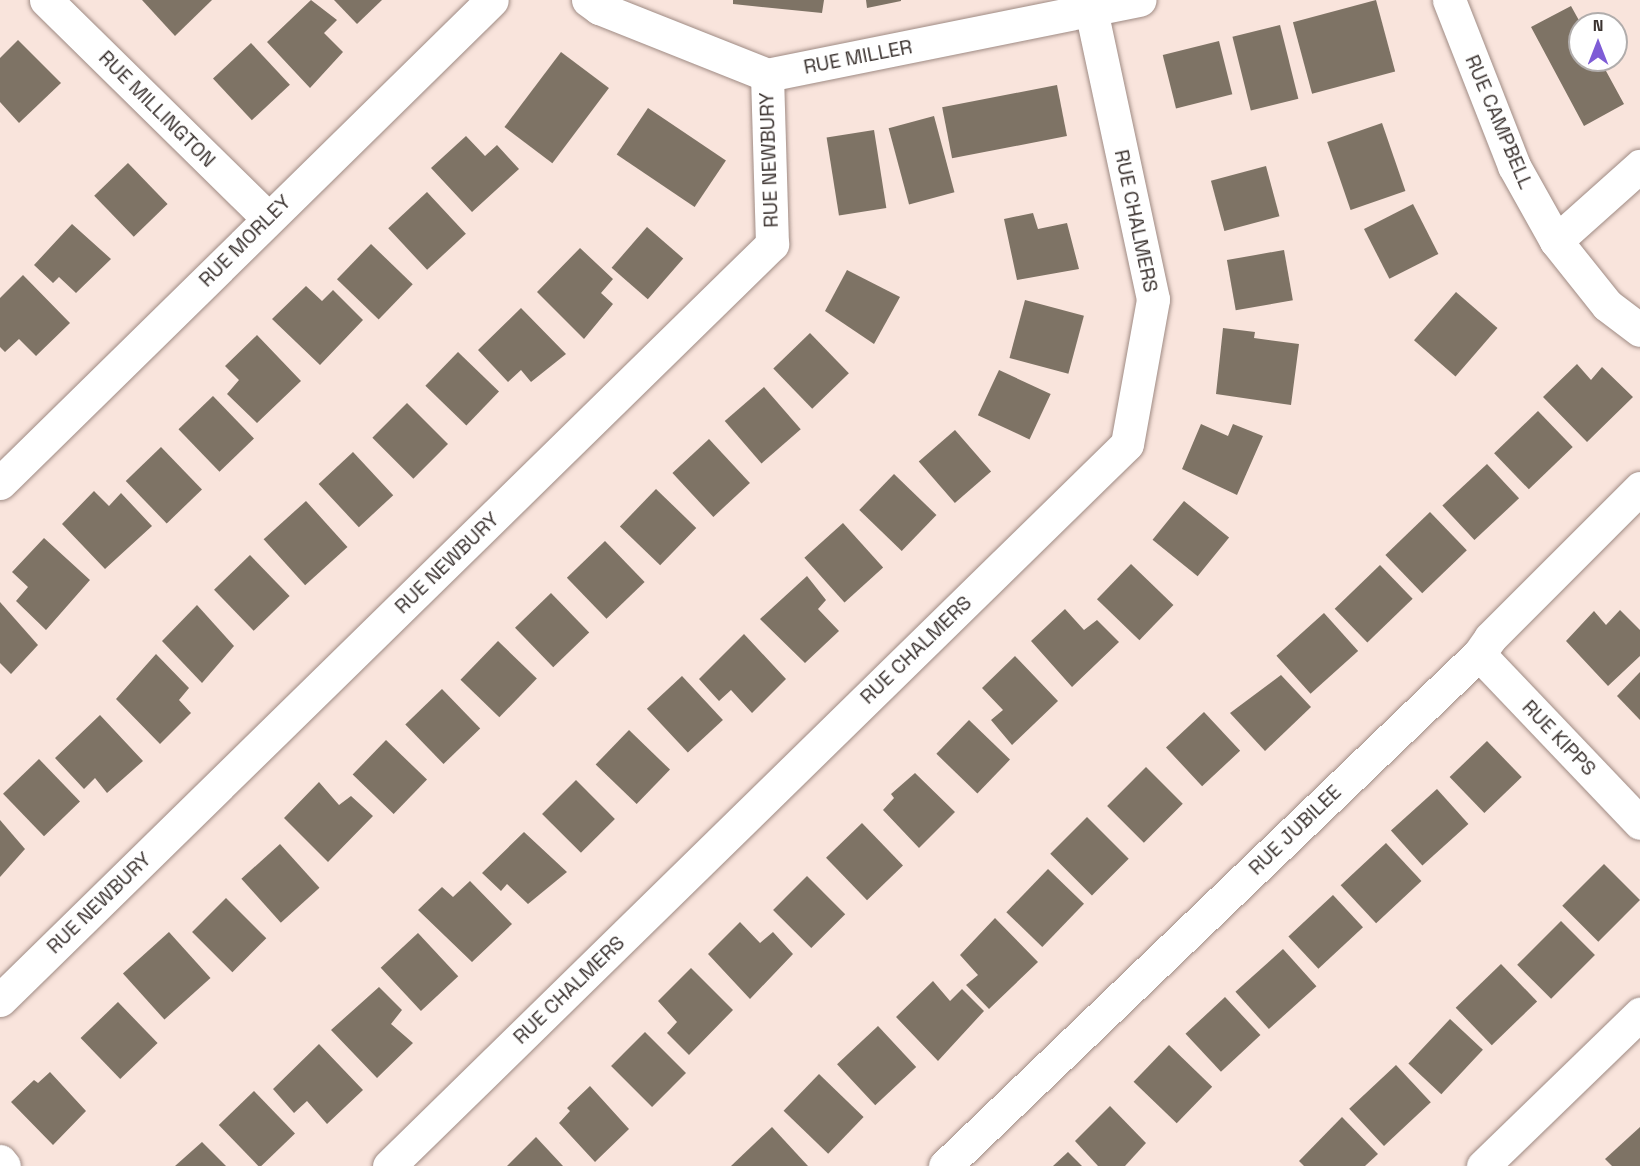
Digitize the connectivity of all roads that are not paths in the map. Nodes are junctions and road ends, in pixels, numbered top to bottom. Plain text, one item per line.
1 (46, 0) edge
2 (492, 0) edge
3 (588, 0) edge
4 (1140, 0) edge
5 (1449, 0) edge
6 (1091, 11) junction
7 (767, 75) junction
8 (1640, 166) edge
9 (268, 218) junction
10 (1556, 241) junction
11 (1640, 330) edge
12 (0, 483) edge
13 (1640, 488) edge
14 (1479, 654) junction
15 (1640, 823) edge
16 (0, 1000) edge
17 (1640, 1014) edge
18 (0, 1161) edge
19 (4, 1166) edge
20 (390, 1166) edge
21 (945, 1166) edge
22 (1483, 1166) edge

1 - 9 street, RUE MILLINGTON
2 - 9 street, RUE MORLEY
3 - 7 street
4 - 6 street, RUE MILLER
5 - 10 street, RUE CAMPBELL
6 - 7 street, RUE MILLER
6 - 20 street, RUE CHALMERS
7 - 16 street, RUE NEWBURY
8 - 10 street
9 - 12 street, RUE MORLEY
10 - 11 street
13 - 14 street, RUE JUBILEE
14 - 15 street, RUE KIPPS
14 - 21 street, RUE JUBILEE
17 - 22 street
18 - 19 street

